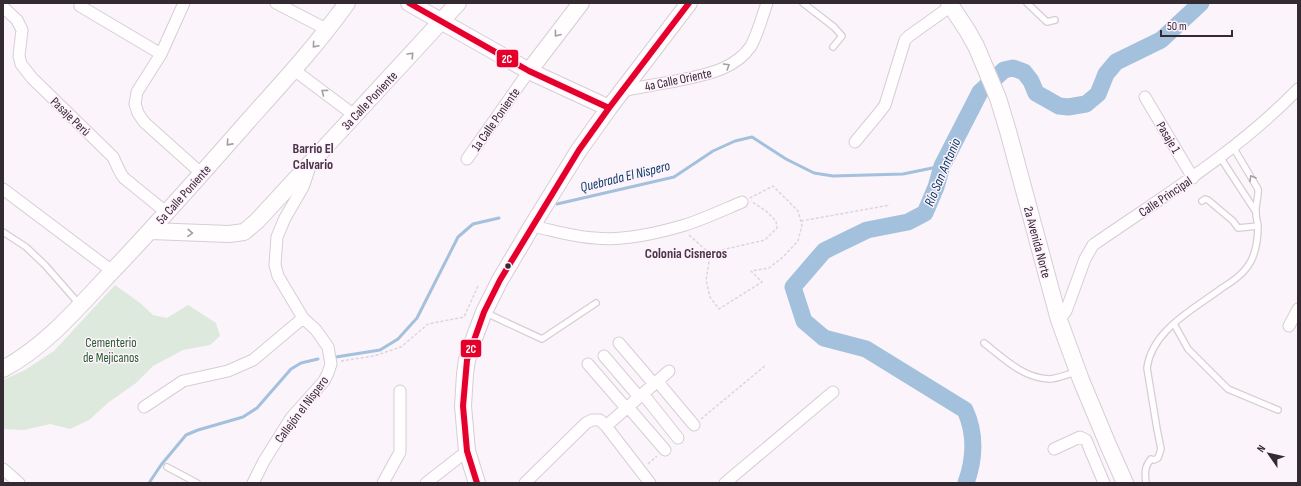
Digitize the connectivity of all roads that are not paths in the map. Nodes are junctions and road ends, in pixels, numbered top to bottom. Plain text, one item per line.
1 (184, 3) edge
2 (276, 3) edge
3 (347, 3) edge
4 (409, 3) edge
5 (458, 3) edge
6 (581, 3) edge
7 (689, 3) edge
8 (767, 3) edge
9 (803, 3) edge
10 (1027, 3) edge
11 (79, 4) edge
12 (950, 5) edge
13 (3, 7) edge
14 (1055, 20) dead end
15 (442, 21) junction
16 (328, 30) junction
17 (833, 47) dead end
18 (161, 54) junction
19 (294, 70) junction
20 (529, 71) junction
21 (1298, 89) edge
22 (622, 91) junction
23 (1145, 97) dead end
24 (609, 108) junction
25 (354, 115) junction
26 (855, 142) dead end
27 (1233, 147) junction
28 (1220, 157) junction
29 (467, 159) dead end
30 (311, 163) junction
31 (202, 174) junction
32 (1193, 178) junction
33 (3, 189) edge
34 (1202, 201) dead end
35 (742, 202) dead end
36 (1256, 212) junction
37 (167, 213) junction
38 (532, 226) junction
39 (1258, 226) junction
40 (151, 231) junction
41 (3, 232) edge
42 (112, 271) junction
43 (596, 303) dead end
44 (80, 306) junction
45 (1298, 309) edge
46 (484, 312) junction
47 (303, 318) junction
48 (1059, 320) junction
49 (1174, 324) junction
50 (1289, 326) dead end
51 (619, 343) dead end
52 (984, 343) dead end
53 (604, 356) dead end
54 (588, 364) dead end
55 (3, 369) edge
56 (669, 371) dead end
57 (1082, 376) junction
58 (656, 382) junction
59 (400, 391) dead end
60 (834, 392) dead end
61 (641, 395) junction
62 (144, 407) dead end
63 (627, 408) junction
64 (1278, 410) dead end
65 (694, 425) road end
66 (606, 426) junction
67 (678, 438) dead end
68 (1054, 449) dead end
69 (664, 450) road end
70 (467, 451) junction
71 (167, 467) dead end
72 (3, 469) edge
73 (19, 483) edge
74 (197, 483) edge
75 (253, 483) edge
76 (384, 483) edge
77 (426, 483) edge
78 (477, 483) edge
79 (525, 483) edge
80 (650, 483) edge
81 (725, 483) edge
82 (1104, 483) edge
83 (1125, 483) edge
84 (1146, 483) edge

1 - 18 street
2 - 16 street
3 - 16 main road, 5a Calle Poniente
4 - 15 main road
5 - 15 main road, 3a Calle Poniente
6 -> 20 main road, 1a Calle Poniente
7 - 22 main road
22 -> 8 street, 4a Calle Oriente
9 - 17 lane
10 - 14 lane
11 - 18 street
12 - 26 street
12 - 48 main road, 2a Avenida Norte
13 - 37 street, Pasaje Perú
15 - 20 main road
25 -> 15 main road, 3a Calle Poniente
16 -> 19 main road, 5a Calle Poniente
18 - 31 street
25 -> 19 street
19 -> 31 main road, 5a Calle Poniente
20 - 24 main road
20 - 29 street, 1a Calle Poniente
21 - 27 street, Calle Principal
22 - 24 main road
23 - 32 street, Pasaje 1
24 - 38 main road
25 - 30 main road, 3a Calle Poniente
27 - 28 street, Calle Principal
36 -> 27 lane
28 - 32 street, Calle Principal
28 - 36 lane
40 -> 30 main road, 3a Calle Poniente
30 - 47 street, Callejón el Nispero
31 - 37 main road, 5a Calle Poniente
32 - 48 street, Calle Principal
33 - 42 street
34 - 39 lane
35 - 38 street
36 - 39 lane
37 - 40 main road, 5a Calle Poniente
38 - 46 main road
39 - 49 lane
40 - 42 main road, 5a Calle Poniente
41 - 44 lane
42 - 44 main road, 5a Calle Poniente
43 - 46 lane
44 - 55 main road, 5a Calle Poniente
45 - 50 street
46 - 70 main road
47 - 62 street
47 - 75 street, Callejón el Nispero
48 - 57 main road, 2a Avenida Norte
49 - 64 lane
49 - 84 lane
51 - 58 street
52 - 57 lane
53 - 61 street
54 - 63 street
56 - 58 street
57 - 83 main road, 2a Avenida Norte
58 - 61 street
58 - 65 street
59 - 76 street
60 - 81 street
61 - 63 street
61 - 67 street
63 - 66 street
63 - 69 street
66 - 79 street
66 - 80 street
68 - 82 street
70 - 77 street
70 - 78 main road
71 - 74 lane
72 - 73 street

